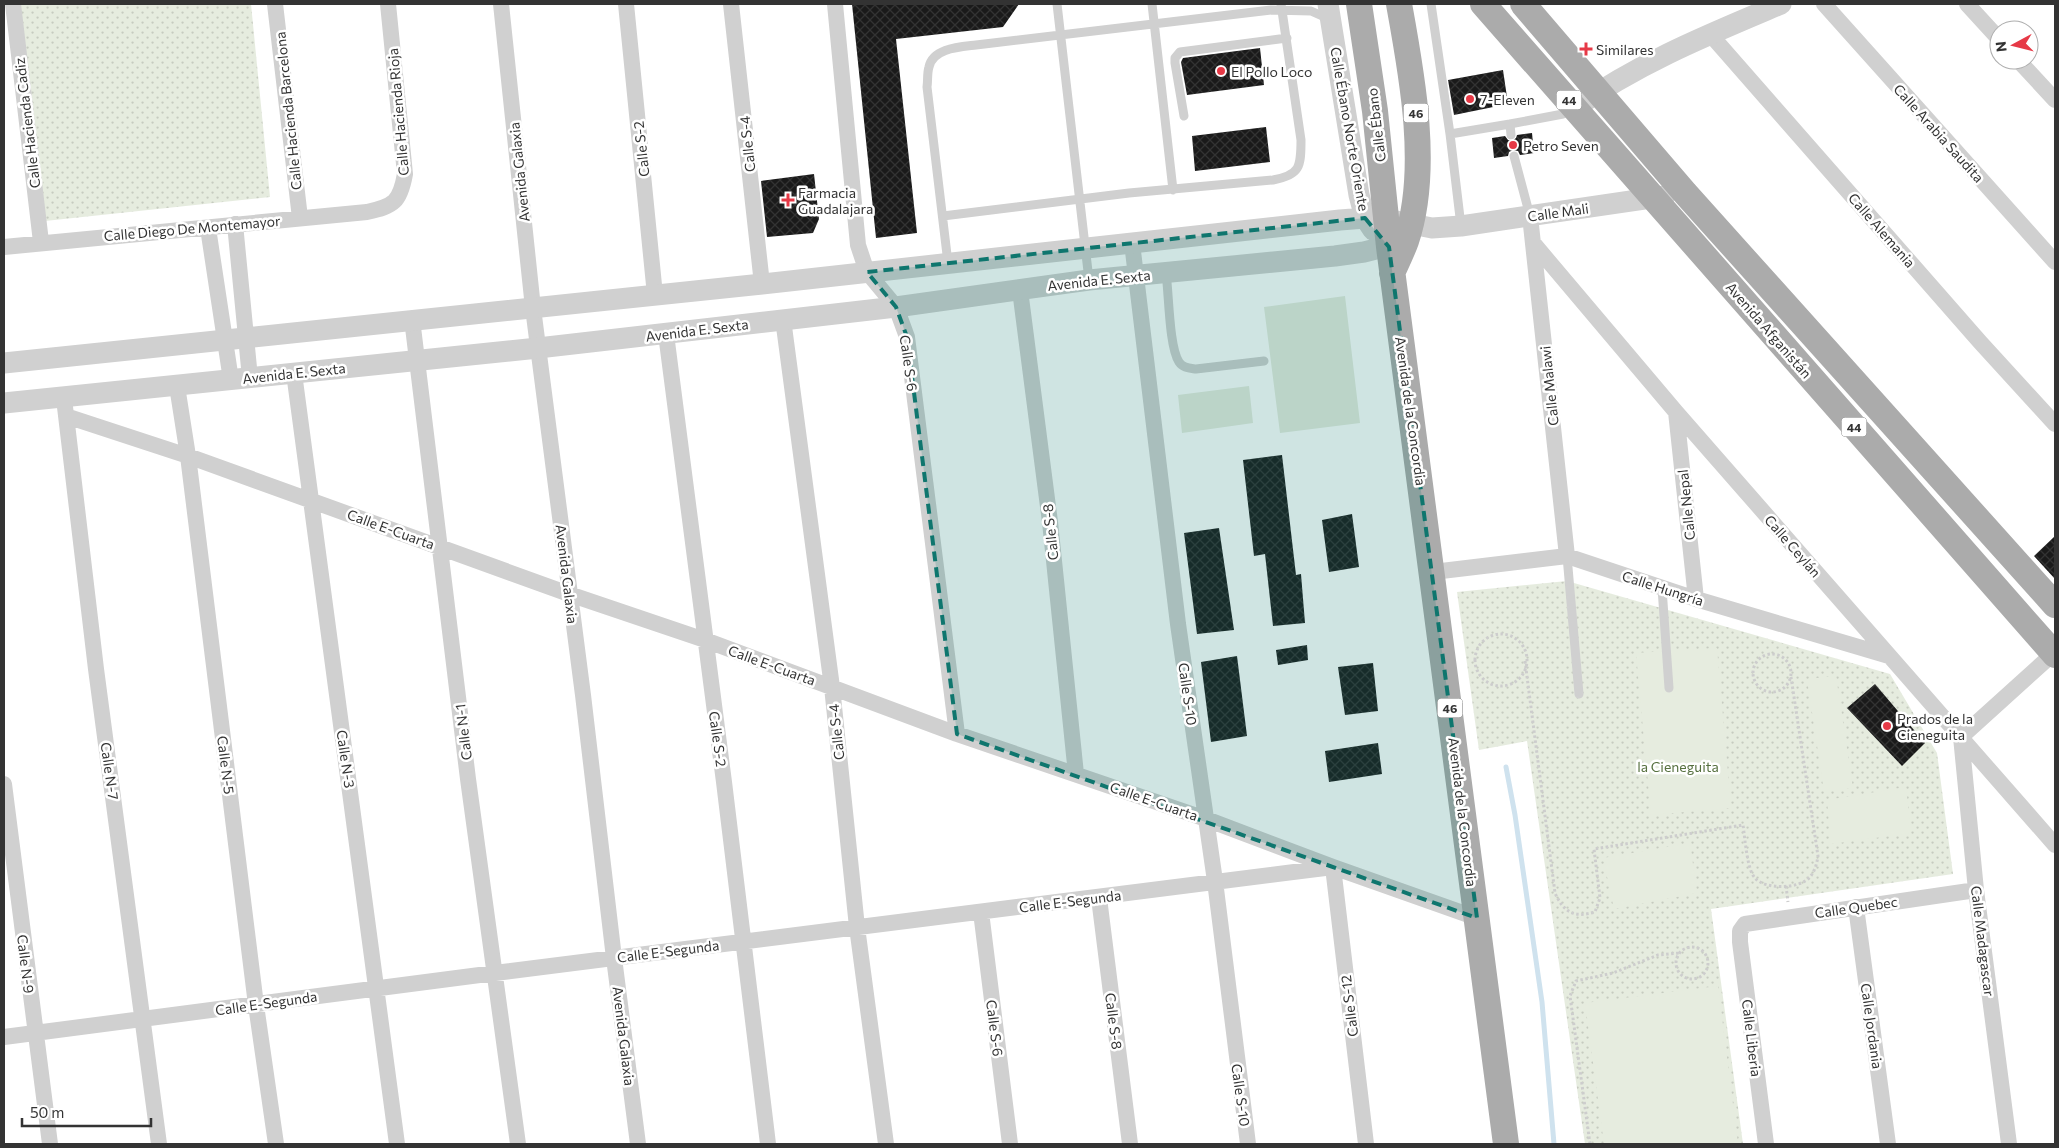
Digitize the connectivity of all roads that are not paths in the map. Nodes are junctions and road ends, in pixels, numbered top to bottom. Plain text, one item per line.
1 (13, 4) edge
2 (276, 4) edge
3 (388, 4) edge
4 (502, 4) edge
5 (626, 4) edge
6 (731, 4) edge
7 (835, 4) edge
8 (1057, 4) edge
9 (1152, 4) edge
10 (1359, 4) edge
11 (1399, 4) edge
12 (1431, 4) edge
13 (1483, 4) edge
14 (1524, 4) edge
15 (1781, 4) edge
16 (1824, 4) edge
17 (1967, 4) edge
18 (1283, 6) edge
19 (1330, 12) edge
20 (1154, 23) junction
21 (1989, 28) edge
22 (1710, 34) junction
23 (1060, 35) junction
24 (1287, 38) junction
25 (2027, 70) edge
26 (1599, 91) junction
27 (2055, 100) edge
28 (1575, 108) junction
29 (1184, 116) dead end
30 (1510, 124) junction
31 (1450, 134) junction
32 (1511, 136) dead end
33 (1514, 156) dead end
34 (1173, 190) junction
35 (1685, 193) junction
36 (1653, 198) junction
37 (1080, 199) junction
38 (380, 209) joint
39 (943, 216) junction
40 (1530, 216) junction
41 (300, 218) junction
42 (235, 224) junction
43 (1462, 226) junction
44 (208, 228) junction
45 (1398, 230) junction
46 (40, 242) junction
47 (1132, 243) junction
48 (1534, 244) junction
49 (4, 247) edge
50 (1086, 248) junction
51 (2055, 262) edge
52 (948, 263) junction
53 (867, 272) junction
54 (1166, 273) junction
55 (1136, 276) junction
56 (1089, 280) junction
57 (762, 284) junction
58 (1020, 290) junction
59 (655, 295) junction
60 (896, 307) junction
61 (533, 308) junction
62 (783, 319) junction
63 (412, 320) junction
64 (666, 334) junction
65 (247, 338) junction
66 (224, 340) junction
67 (538, 348) junction
68 (416, 360) junction
69 (1264, 361) dead end
70 (4, 363) edge
71 (294, 373) junction
72 (240, 379) junction
73 (177, 386) junction
74 (4, 403) edge
75 (65, 406) junction
76 (1676, 412) junction
77 (2055, 424) edge
78 (188, 456) junction
79 (312, 501) junction
80 (440, 547) junction
81 (1567, 556) junction
82 (1432, 572) junction
83 (1662, 588) junction
84 (569, 594) junction
85 (1696, 599) junction
86 (2055, 606) edge
87 (704, 640) junction
88 (2055, 654) edge
89 (1890, 656) junction
90 (832, 687) junction
91 (1669, 688) dead end
92 (1579, 694) dead end
93 (957, 734) junction
94 (1961, 737) junction
95 (1076, 774) junction
96 (4, 784) edge
97 (1206, 819) junction
98 (2055, 845) edge
99 (1333, 867) junction
100 (1215, 881) junction
101 (1976, 890) junction
102 (1099, 898) junction
103 (1856, 907) junction
104 (981, 912) junction
105 (1477, 918) junction
106 (857, 927) junction
107 (1740, 931) joint
108 (742, 942) junction
109 (614, 958) junction
110 (494, 973) junction
111 (377, 988) junction
112 (256, 1005) junction
113 (142, 1018) junction
114 (35, 1034) junction
115 (4, 1037) edge
116 (50, 1144) edge
117 (159, 1144) edge
118 (276, 1144) edge
119 (397, 1144) edge
120 (518, 1144) edge
121 (638, 1144) edge
122 (768, 1144) edge
123 (886, 1144) edge
124 (1010, 1144) edge
125 (1130, 1144) edge
126 (1248, 1144) edge
127 (1366, 1144) edge
128 (1506, 1144) edge
129 (1766, 1144) edge
130 (1888, 1144) edge
131 (2009, 1144) edge

1 - 46 street, Calle Hacienda Cadiz
2 - 41 street, Calle Hacienda Barcelona
3 - 38 street, Calle Hacienda Rioja
4 - 61 street, Avenida Galaxia
5 - 59 street, Calle S-2
6 - 57 street, Calle S-4
7 - 53 street, Calle S-6
8 - 23 lane
9 - 20 lane
10 - 45 main road, Calle Ébano / 46
11 - 45 main road, 46
12 - 31 lane
13 - 28 main road, Avenida Afganistán / 44
14 - 26 main road, Avenida Afganistán / 44
15 - 22 street
16 - 51 street, Calle Arabia Saudita
17 - 21 street
18 - 19 lane
18 - 20 lane
18 - 24 lane
19 - 45 street, Calle Ébano Norte Oriente
20 - 23 lane
20 - 34 lane
22 - 26 street
22 - 77 street, Calle Alemania
23 - 37 lane
23 - 39 lane
24 - 29 lane
24 - 34 lane
25 - 27 street
26 - 28 street
26 - 35 main road, Avenida Afganistán / 44
28 - 30 lane
28 - 36 main road, Avenida Afganistán / 44
30 - 31 lane
30 - 32 lane
31 - 43 lane
33 - 40 lane
34 - 37 lane
35 - 36 street, Calle Mali
35 - 86 main road, Avenida Afganistán / 44
36 - 40 street, Calle Mali
36 - 88 main road, Avenida Afganistán / 44
37 - 39 lane
37 - 50 lane
38 - 41 street, Calle Diego De Montemayor
39 - 52 lane
40 - 43 street, Calle Mali
40 - 48 street, Calle Malawi
41 - 42 street, Calle Diego De Montemayor
42 - 44 street, Calle Diego De Montemayor
42 - 65 street
43 - 45 street, Calle Mali
44 - 46 street, Calle Diego De Montemayor
44 - 66 street
45 - 47 street
45 - 54 street, Avenida E. Sexta
45 - 82 main road, Avenida de la Concordia / 46
46 - 49 street, Calle Diego De Montemayor
47 - 50 street
47 - 55 street, Calle S-10
48 - 76 street, Calle Ceylán
48 - 81 street, Calle Malawi
50 - 52 street
50 - 56 lane
52 - 53 street
53 - 57 street
53 - 60 street, Calle S-6
54 - 55 street, Avenida E. Sexta
54 - 69 lane
55 - 56 street, Avenida E. Sexta
55 - 97 street, Calle S-10
56 - 58 street, Avenida E. Sexta
57 - 59 street
58 - 60 street, Avenida E. Sexta
58 - 95 street, Calle S-8
59 - 61 street
60 - 62 street, Avenida E. Sexta
60 - 93 street, Calle S-6
61 - 63 street
61 - 67 street, Avenida Galaxia
62 - 64 street, Avenida E. Sexta
62 - 90 street, Calle S-4
63 - 65 street
63 - 68 street, Calle N-1
64 - 67 street, Avenida E. Sexta
64 - 87 street, Calle S-2
65 - 66 street
65 - 72 street
66 - 70 street
66 - 72 street
67 - 68 street, Avenida E. Sexta
67 - 84 street, Avenida Galaxia
68 - 71 street, Avenida E. Sexta
68 - 80 street, Calle N-1
71 - 72 street, Avenida E. Sexta
71 - 79 street, Calle N-3
72 - 73 street, Avenida E. Sexta
73 - 75 street, Avenida E. Sexta
73 - 78 street, Calle N-5
74 - 75 street, Avenida E. Sexta
75 - 78 street, Calle E-Cuarta
75 - 113 street, Calle N-7
76 - 85 street, Calle Nepal
76 - 89 street, Calle Ceylán
78 - 79 street, Calle E-Cuarta
78 - 112 street, Calle N-5
79 - 80 street, Calle E-Cuarta
79 - 111 street, Calle N-3
80 - 84 street, Calle E-Cuarta
80 - 110 street, Calle N-1
81 - 82 street, Calle Hungría
81 - 83 street, Calle Hungría
81 - 92 lane
82 - 105 main road, Avenida de la Concordia / 46
83 - 85 street, Calle Hungría
83 - 91 lane
84 - 87 street, Calle E-Cuarta
84 - 109 street, Avenida Galaxia
85 - 89 street, Calle Hungría
87 - 90 street, Calle E-Cuarta
87 - 108 street, Calle S-2
88 - 94 street
89 - 94 street, Calle Ceylán
90 - 93 street, Calle E-Cuarta
90 - 106 street, Calle S-4
93 - 95 street, Calle E-Cuarta
94 - 98 street, Calle Ceylán
94 - 101 street, Calle Madagascar
95 - 97 street, Calle E-Cuarta
96 - 114 street, Calle N-9
97 - 99 street, Calle E-Cuarta
97 - 100 street, Calle S-10
99 - 100 street, Calle E-Segunda
99 - 105 street, Calle E-Cuarta
99 - 127 street, Calle S-12
100 - 102 street, Calle E-Segunda
100 - 126 street, Calle S-10
101 - 103 street, Calle Quebec
101 - 131 street, Calle Madagascar
102 - 104 street, Calle E-Segunda
102 - 125 street, Calle S-8
103 - 107 street, Calle Quebec
103 - 130 street, Calle Jordania
104 - 106 street, Calle E-Segunda
104 - 124 street, Calle S-6
105 - 128 main road, Avenida de la Concordia / 46
106 - 108 street, Calle E-Segunda
106 - 123 street, Calle S-4
107 - 129 street, Calle Liberia
108 - 109 street, Calle E-Segunda
108 - 122 street, Calle S-2
109 - 110 street, Calle E-Segunda
109 - 121 street, Avenida Galaxia
110 - 111 street, Calle E-Segunda
110 - 120 street, Calle N-1
111 - 112 street, Calle E-Segunda
111 - 119 street, Calle N-3
112 - 113 street, Calle E-Segunda
112 - 118 street, Calle N-5
113 - 114 street, Calle E-Segunda
113 - 117 street, Calle N-7
114 - 115 street, Calle E-Segunda
114 - 116 street, Calle N-9

